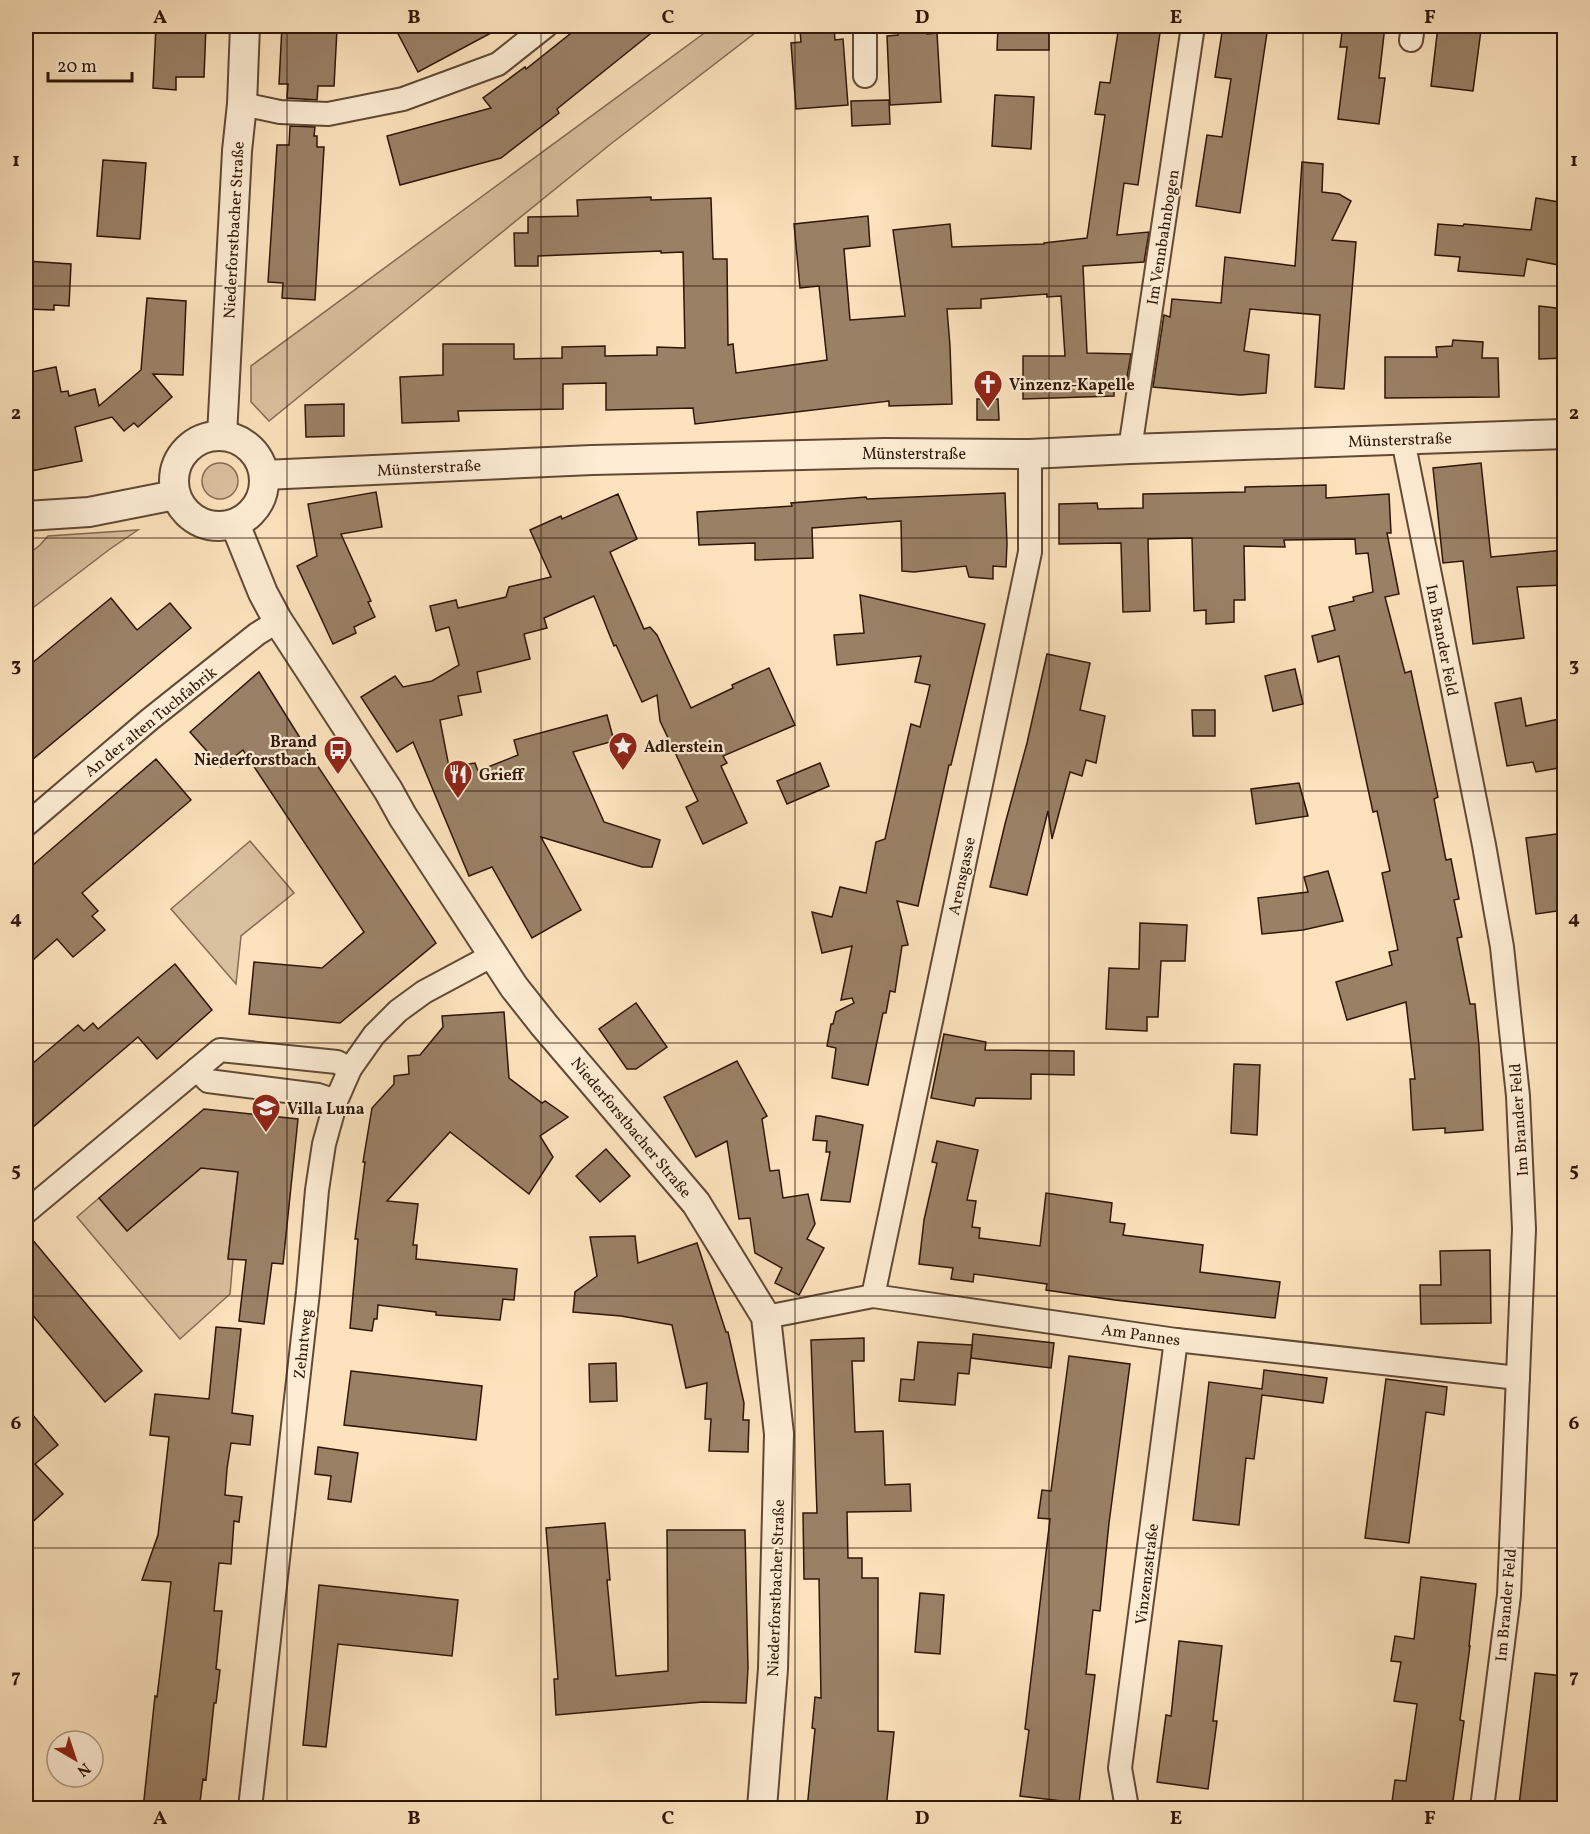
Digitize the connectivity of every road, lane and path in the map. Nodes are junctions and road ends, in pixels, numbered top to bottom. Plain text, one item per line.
1 (245, 26) edge
2 (546, 26) edge
3 (865, 26) edge
4 (1193, 26) edge
5 (865, 76) dead end
6 (242, 104) junction
7 (1564, 434) edge
8 (222, 435) junction
9 (1403, 440) junction
10 (1130, 448) junction
11 (1030, 454) junction
12 (264, 475) junction
13 (175, 495) junction
14 (26, 516) edge
15 (235, 524) junction
16 (278, 621) junction
17 (26, 825) edge
18 (493, 955) junction
19 (197, 1069) junction
20 (350, 1069) junction
21 (336, 1101) junction
22 (26, 1212) edge
23 (873, 1296) junction
24 (766, 1317) junction
25 (1176, 1340) junction
26 (1518, 1378) junction
27 (250, 1809) edge
28 (762, 1809) edge
29 (1127, 1809) edge
30 (1482, 1809) edge

1 - 6 street, Niederforstbacher Straße
2 - 6 street
3 - 5 street
4 - 10 street, Im Vennbahnbogen
6 - 8 street, Niederforstbacher Straße
7 - 9 street, Münsterstraße
8 - 12 street
8 - 13 street
9 - 10 street, Münsterstraße
9 - 26 street, Im Brander Feld
10 - 11 street, Münsterstraße
11 - 12 street, Münsterstraße
11 - 23 street, Arensgasse
12 - 15 street
13 - 14 street
13 - 15 street
15 - 16 street, Niederforstbacher Straße
16 - 17 street, An der alten Tuchfabrik
16 - 18 street, Niederforstbacher Straße
18 - 20 street, Zehntweg
18 - 24 street, Niederforstbacher Straße
19 - 20 street
19 - 21 street
19 - 22 street
20 - 21 street, Zehntweg
21 - 27 street, Zehntweg
23 - 24 street, Am Pannes
23 - 25 street, Am Pannes
24 - 28 street, Niederforstbacher Straße
25 - 26 street, Am Pannes
25 - 29 street, Vinzenzstraße
26 - 30 street, Im Brander Feld

